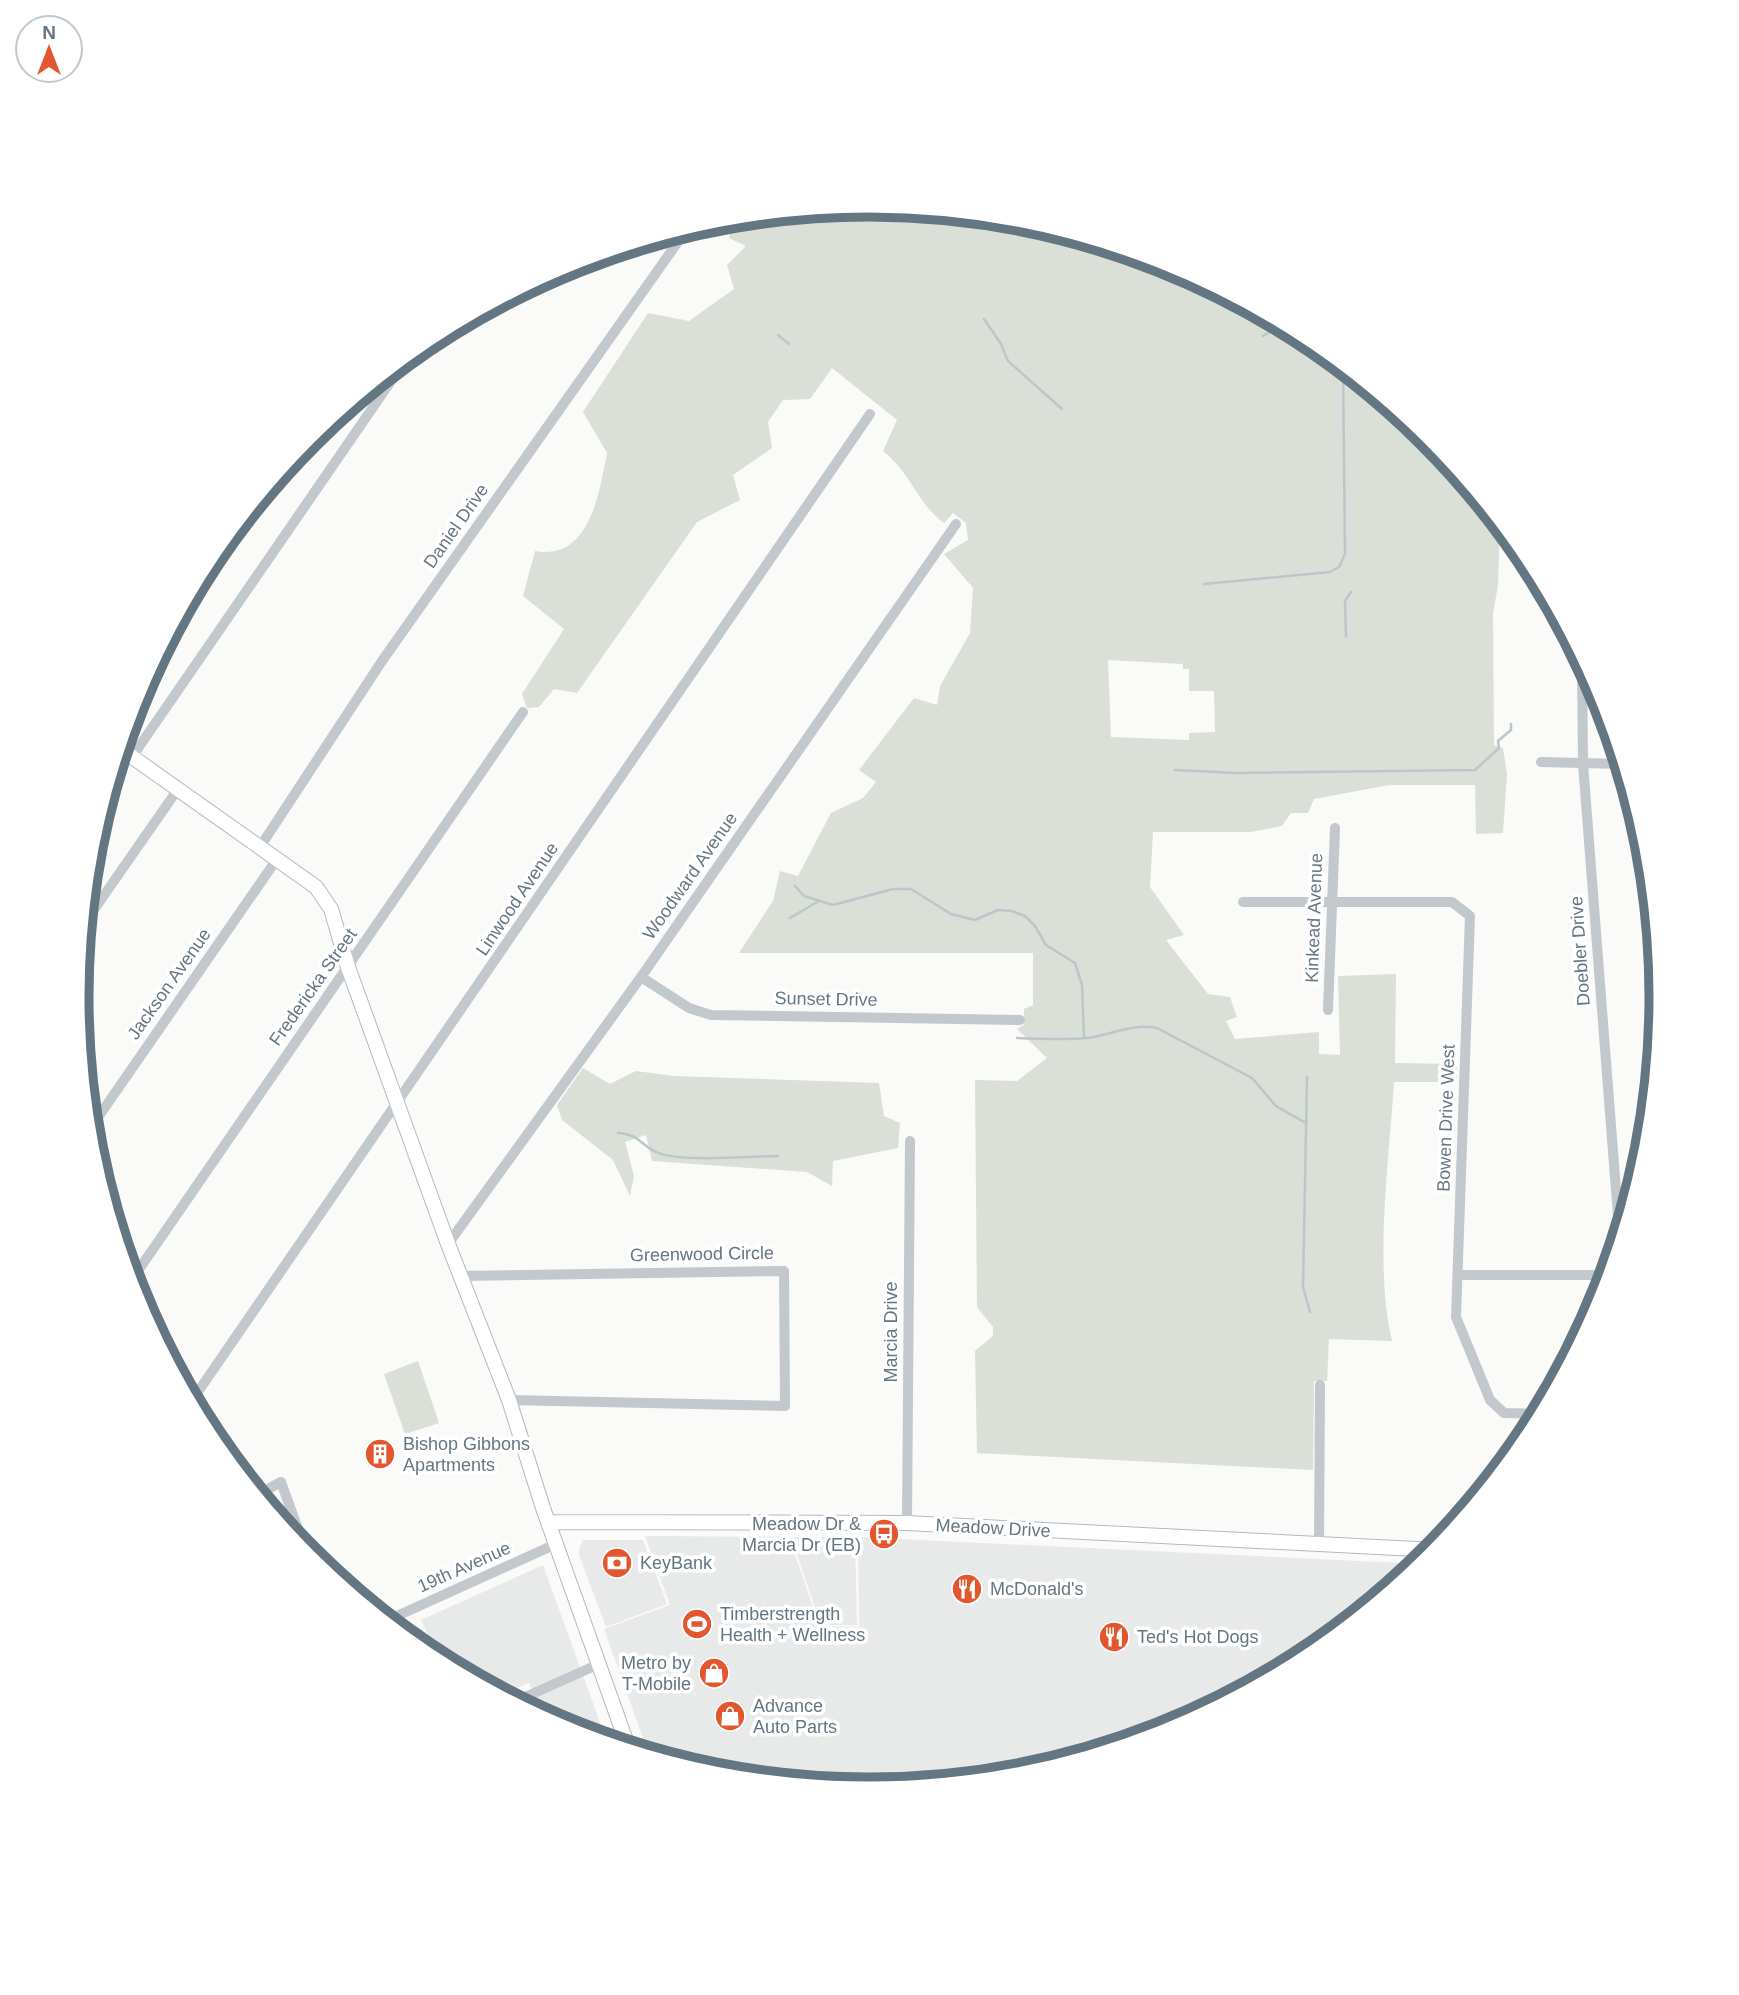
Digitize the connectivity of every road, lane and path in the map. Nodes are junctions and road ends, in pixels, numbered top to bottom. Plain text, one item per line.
1 (678, 242) edge
2 (389, 383) edge
3 (870, 414) dead end
4 (956, 524) dead end
5 (1582, 682) edge
6 (523, 712) dead end
7 (132, 745) edge
8 (129, 755) edge
9 (1541, 762) dead end
10 (1583, 764) junction
11 (1613, 764) edge
12 (178, 789) junction
13 (1335, 828) dead end
14 (260, 847) junction
15 (277, 859) junction
16 (1243, 902) dead end
17 (1333, 902) junction
18 (95, 909) edge
19 (348, 967) junction
20 (641, 977) junction
21 (1328, 1010) dead end
22 (1020, 1020) dead end
23 (398, 1103) junction
24 (99, 1116) edge
25 (910, 1141) dead end
26 (1618, 1216) edge
27 (448, 1244) junction
28 (139, 1269) edge
29 (1458, 1275) junction
30 (1598, 1275) edge
31 (460, 1276) junction
32 (1320, 1385) dead end
33 (197, 1393) edge
34 (509, 1400) junction
35 (1529, 1414) edge
36 (265, 1490) edge
37 (549, 1522) junction
38 (907, 1523) junction
39 (297, 1527) edge
40 (556, 1544) junction
41 (1319, 1544) junction
42 (1421, 1549) edge
43 (395, 1617) edge
44 (599, 1664) junction
45 (525, 1697) edge
46 (625, 1738) edge

1 - 14 street, Daniel Drive
2 - 7 street
3 - 23 street, Linwood Avenue
4 - 20 street, Woodward Avenue
5 - 10 street, Doebler Drive
6 - 19 street, Fredericka Street
8 - 12 street
9 - 10 street
10 - 11 street
10 - 26 street, Doebler Drive
12 - 14 street
12 - 18 street
13 - 17 street, Kinkead Avenue
14 - 15 street
15 - 19 street
15 - 24 street, Jackson Avenue
16 - 17 street
17 - 21 street, Kinkead Avenue
17 - 29 street, Bowen Drive West
19 - 23 street
19 - 28 street, Fredericka Street
20 - 22 street, Sunset Drive
20 - 27 street, Woodward Avenue
23 - 27 street
23 - 33 street, Linwood Avenue
25 - 38 street, Marcia Drive
27 - 31 street
29 - 30 street
29 - 35 street, Bowen Drive West
31 - 34 street
31 - 34 street, Greenwood Circle
32 - 41 street
34 - 37 street
36 - 39 street
37 - 38 street, Meadow Drive
37 - 40 street
38 - 41 street, Meadow Drive
40 - 43 street, 19th Avenue
40 - 44 street
41 - 42 street, Meadow Drive
44 - 45 street
44 - 46 street

